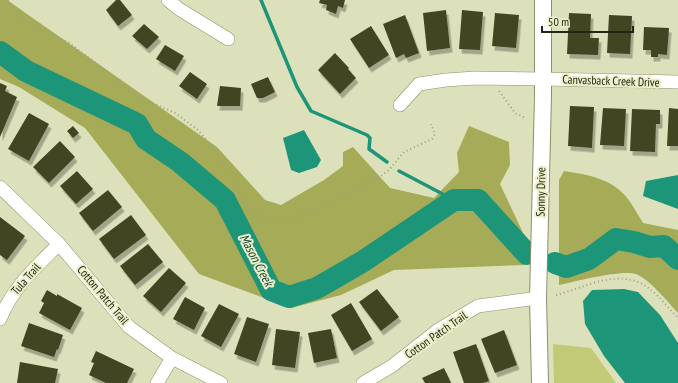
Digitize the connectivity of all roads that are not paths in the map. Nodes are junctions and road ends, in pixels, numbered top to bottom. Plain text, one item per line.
1 (168, 0) edge
2 (543, 0) edge
3 (228, 39) dead end
4 (543, 79) junction
5 (678, 82) edge
6 (400, 105) dead end
7 (0, 188) edge
8 (60, 244) junction
9 (538, 298) junction
10 (0, 319) edge
11 (172, 358) junction
12 (158, 383) edge
13 (221, 383) edge
14 (363, 383) edge
15 (540, 383) edge

1 - 3 street
2 - 4 street, Sonny Drive
4 - 5 street, Canvasback Creek Drive
4 - 6 street, Canvasback Creek Drive
4 - 9 street, Sonny Drive
7 - 8 street, Cotton Patch Trail
8 - 10 street, Tula Trail
8 - 11 street, Cotton Patch Trail
9 - 14 street, Cotton Patch Trail
9 - 15 street, Sonny Drive
11 - 12 street
11 - 13 street, Cotton Patch Trail

